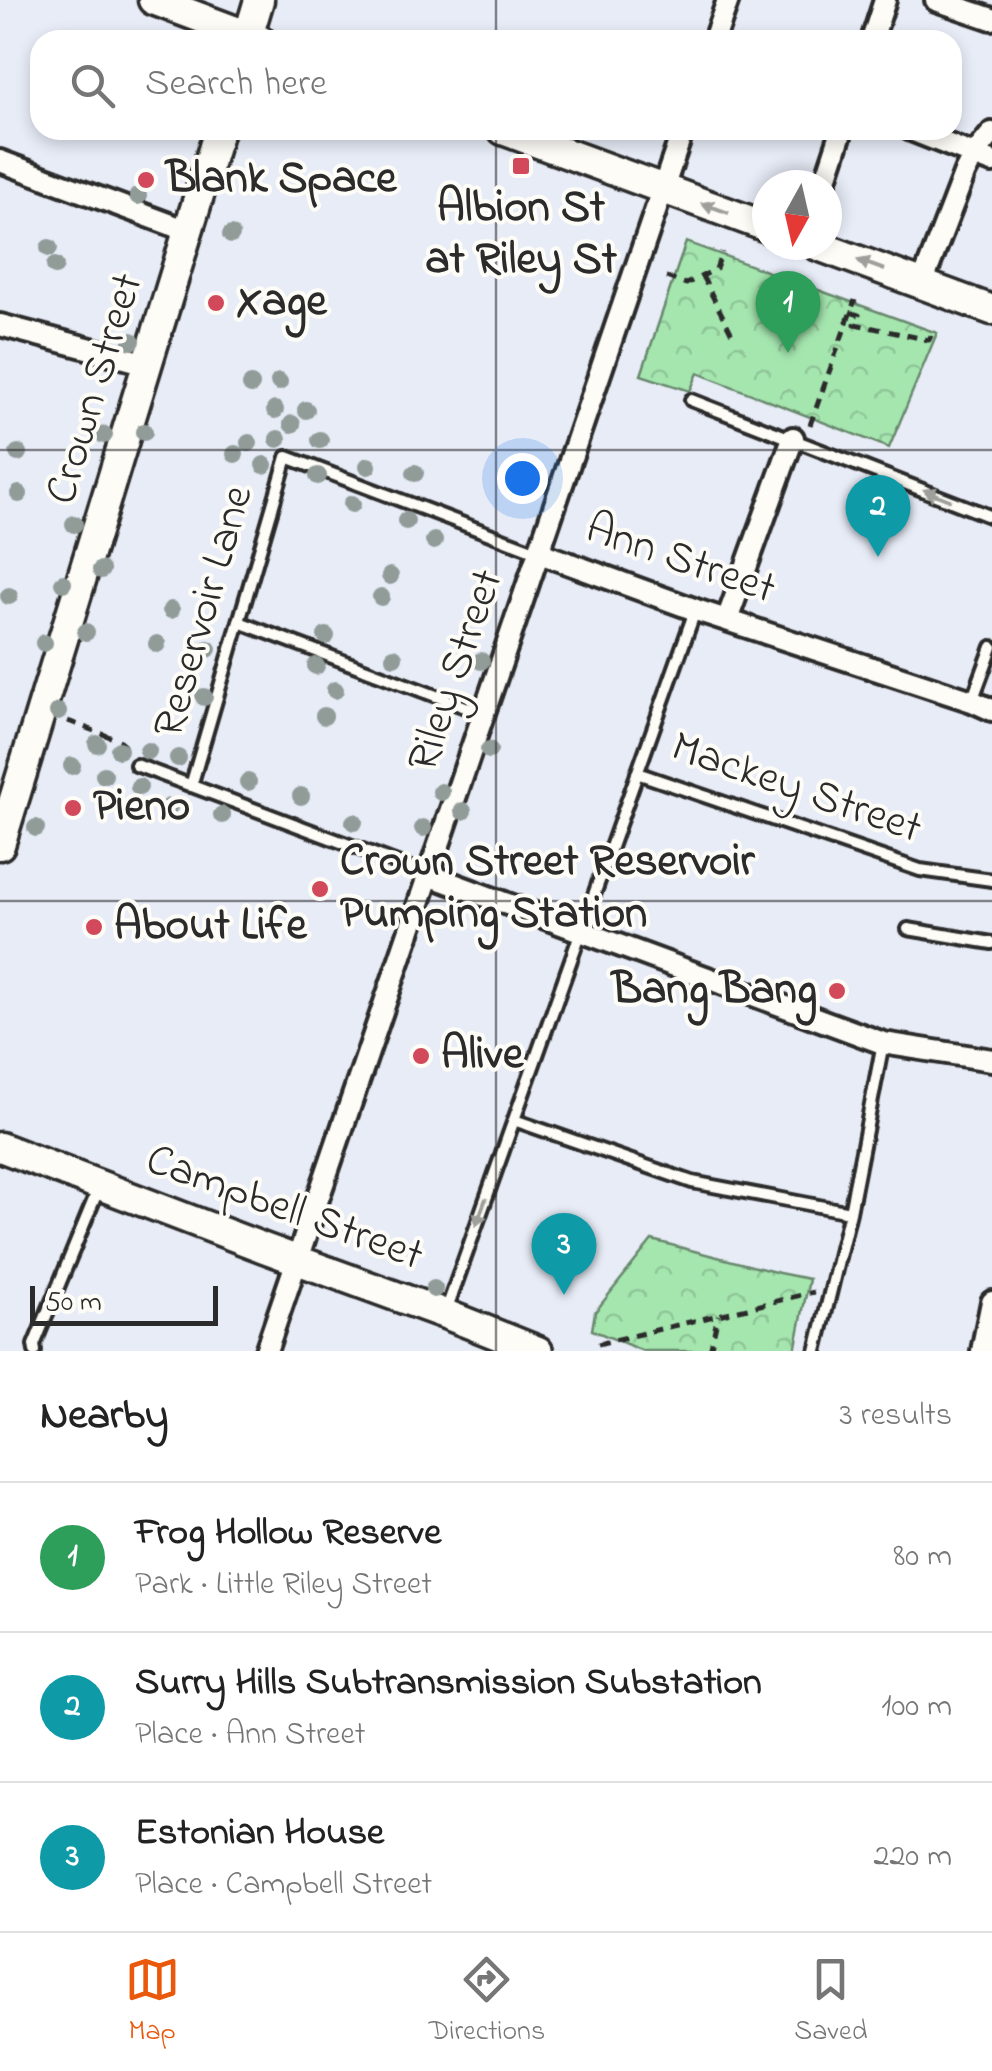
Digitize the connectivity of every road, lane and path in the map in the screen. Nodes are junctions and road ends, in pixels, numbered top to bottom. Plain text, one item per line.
1 (153, 0) edge
2 (259, 0) edge
3 (728, 0) edge
4 (885, 0) edge
5 (936, 0) edge
6 (992, 19) edge
7 (230, 30) edge
8 (253, 30) edge
9 (718, 30) edge
10 (875, 30) edge
11 (992, 132) edge
12 (216, 140) edge
13 (530, 140) edge
14 (680, 140) edge
15 (839, 140) edge
16 (937, 140) edge
17 (983, 158) edge
18 (0, 162) edge
19 (829, 170) edge
20 (663, 189) junction
21 (752, 222) edge
22 (188, 231) junction
23 (722, 252) dead end
24 (842, 255) edge
25 (702, 276) junction
26 (666, 277) dead end
27 (922, 284) junction
28 (854, 300) dead end
29 (992, 310) edge
30 (850, 312) junction
31 (0, 325) edge
32 (934, 329) dead end
33 (733, 336) dead end
34 (148, 364) junction
35 (691, 400) dead end
36 (798, 440) junction
37 (287, 458) joint
38 (992, 517) edge
39 (540, 553) junction
40 (696, 610) junction
41 (726, 620) junction
42 (239, 622) junction
43 (992, 647) edge
44 (972, 701) junction
45 (992, 710) edge
46 (484, 714) junction
47 (68, 721) dead end
48 (136, 765) joint
49 (637, 773) junction
50 (191, 786) junction
51 (0, 846) edge
52 (428, 875) junction
53 (992, 880) edge
54 (908, 929) dead end
55 (580, 932) junction
56 (992, 943) edge
57 (883, 1043) junction
58 (992, 1060) edge
59 (514, 1120) junction
60 (0, 1147) edge
61 (100, 1186) junction
62 (850, 1212) junction
63 (298, 1260) junction
64 (802, 1295) dead end
65 (992, 1302) edge
66 (445, 1314) junction
67 (718, 1315) junction
68 (598, 1344) dead end
69 (35, 1351) edge
70 (266, 1351) edge
71 (538, 1351) edge
72 (710, 1351) edge
73 (816, 1351) edge
74 (982, 1351) edge

1 - 7 street
2 - 8 street
3 - 9 street
4 - 10 street
5 - 6 street
11 - 17 street
12 - 22 street, Crown Street
13 - 20 street
14 - 20 street, Riley Street
15 - 19 street
16 - 17 street
17 - 27 street
18 - 22 street
21 -> 20 street
20 - 39 street, Riley Street
22 - 34 street, Crown Street
23 - 25 path
27 -> 24 street
25 - 26 path
25 - 33 path
27 - 29 street
28 - 30 path
30 - 32 path
30 - 36 path
31 - 34 street
34 - 51 street, Crown Street
35 - 36 lane
38 -> 36 lane
36 - 41 street
37 - 39 lane, Ann Street
37 - 42 lane, Reservoir Lane
39 - 40 street, Ann Street
39 - 46 street, Riley Street
40 - 41 street, Ann Street
40 - 49 lane
41 - 44 street, Ann Street
42 - 46 lane
42 - 50 lane, Reservoir Lane
43 - 44 lane
44 - 45 street, Ann Street
46 - 52 street, Riley Street
47 - 48 path
48 - 50 lane
49 - 53 lane, Mackey Street
49 - 55 lane
50 - 52 lane
52 - 55 street
52 - 63 street, Riley Street
54 - 56 lane
55 - 57 street
55 - 59 lane
57 - 58 street
57 - 62 lane
59 - 62 lane
59 -> 66 lane
60 - 61 street, Campbell Street
61 - 63 street, Campbell Street
61 - 69 lane
62 - 73 lane
63 - 66 street, Campbell Street
63 - 70 street, Riley Street
64 - 67 path
65 - 74 street
66 - 71 street, Campbell Street
67 - 68 path
67 - 72 path

